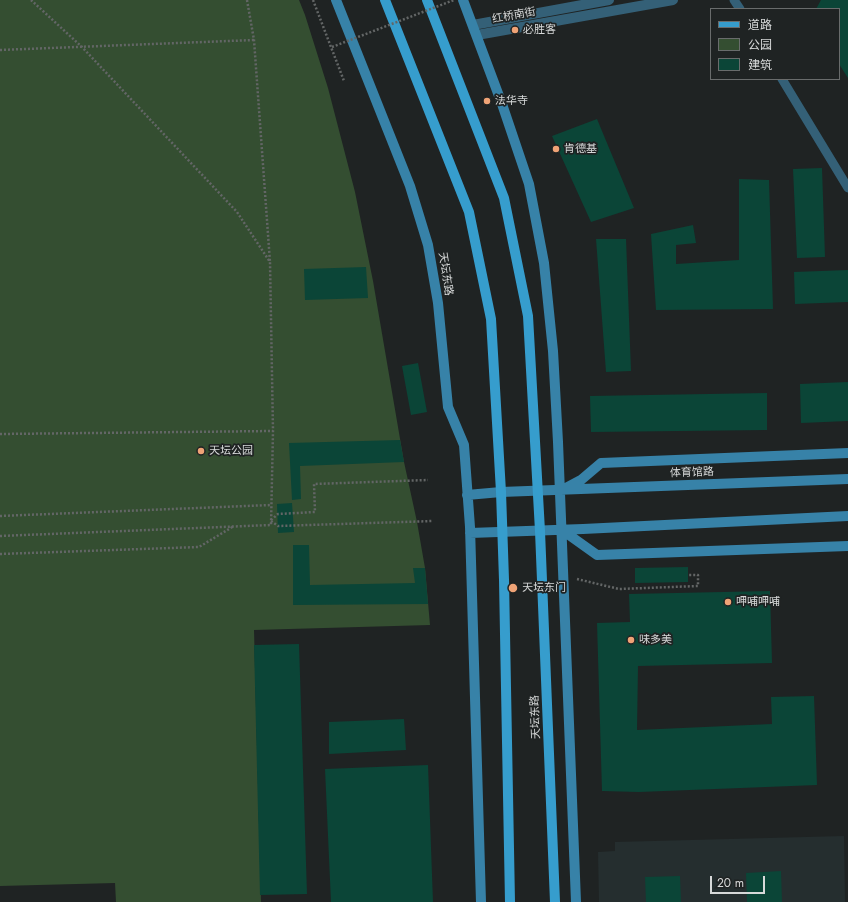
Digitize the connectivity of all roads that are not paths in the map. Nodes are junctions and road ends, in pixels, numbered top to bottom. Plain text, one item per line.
1 (336, 0) edge
2 (385, 0) edge
3 (427, 0) edge
4 (463, 0) edge
5 (608, 0) edge
6 (673, 0) edge
7 (587, 2) edge
8 (473, 25) junction
9 (477, 35) junction
10 (783, 80) edge
11 (848, 188) edge
12 (848, 453) edge
13 (848, 479) edge
14 (560, 491) junction
15 (501, 492) junction
16 (538, 492) junction
17 (467, 495) junction
18 (848, 516) edge
19 (562, 530) junction
20 (540, 531) junction
21 (502, 532) junction
22 (470, 533) junction
23 (848, 546) edge
24 (481, 902) edge
25 (510, 902) edge
26 (556, 902) edge
27 (576, 902) edge

1 - 17 street, 天坛东路
2 - 15 main road
3 - 16 main road, 天坛东路
4 - 8 street
5 - 7 street, 红桥南街
6 - 9 street, 红桥南街
7 - 8 street, 红桥南街
8 - 9 street
9 - 14 street
10 - 11 lane
12 - 14 street
13 - 14 street, 体育馆路
14 - 16 street, 体育馆路
14 - 19 street
15 - 16 street, 体育馆路
15 - 17 street, 体育馆路
15 - 21 main road
16 - 20 main road, 天坛东路
17 - 22 street, 天坛东路
18 - 19 street
19 - 20 street
19 - 23 street
19 - 27 street
20 - 21 street
20 - 26 main road, 天坛东路
21 - 22 street
21 - 25 main road
22 - 24 street, 天坛东路

